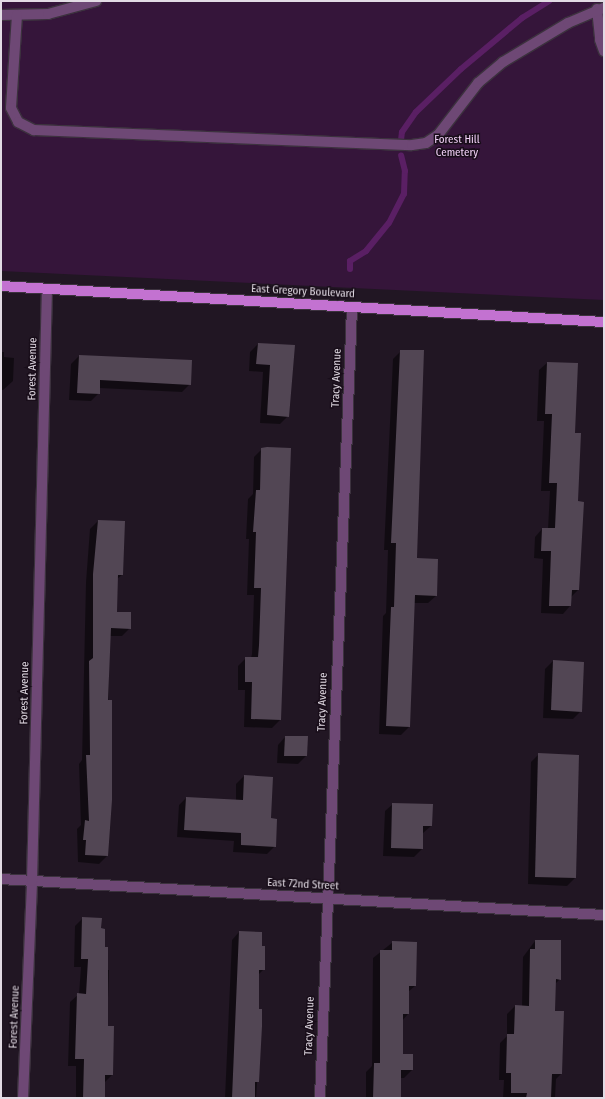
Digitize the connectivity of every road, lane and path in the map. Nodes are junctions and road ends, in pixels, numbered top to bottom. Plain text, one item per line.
1 (96, 1) edge
2 (601, 8) edge
3 (1, 15) edge
4 (17, 15) junction
5 (604, 51) edge
6 (1, 286) edge
7 (47, 289) junction
8 (352, 307) junction
9 (604, 322) edge
10 (1, 879) edge
11 (32, 881) junction
12 (327, 899) junction
13 (604, 916) edge
14 (23, 1098) edge
15 (320, 1098) edge

1 - 4 street
2 - 4 street
2 - 5 street
3 - 4 street
6 - 7 main road, East Gregory Boulevard
7 - 8 main road, East Gregory Boulevard
7 - 11 street, Forest Avenue
8 - 9 main road, East Gregory Boulevard
8 - 12 street, Tracy Avenue
10 - 11 street, East 72nd Street
11 - 12 street, East 72nd Street
11 - 14 street, Forest Avenue
12 - 13 street, East 72nd Street
12 - 15 street, Tracy Avenue

